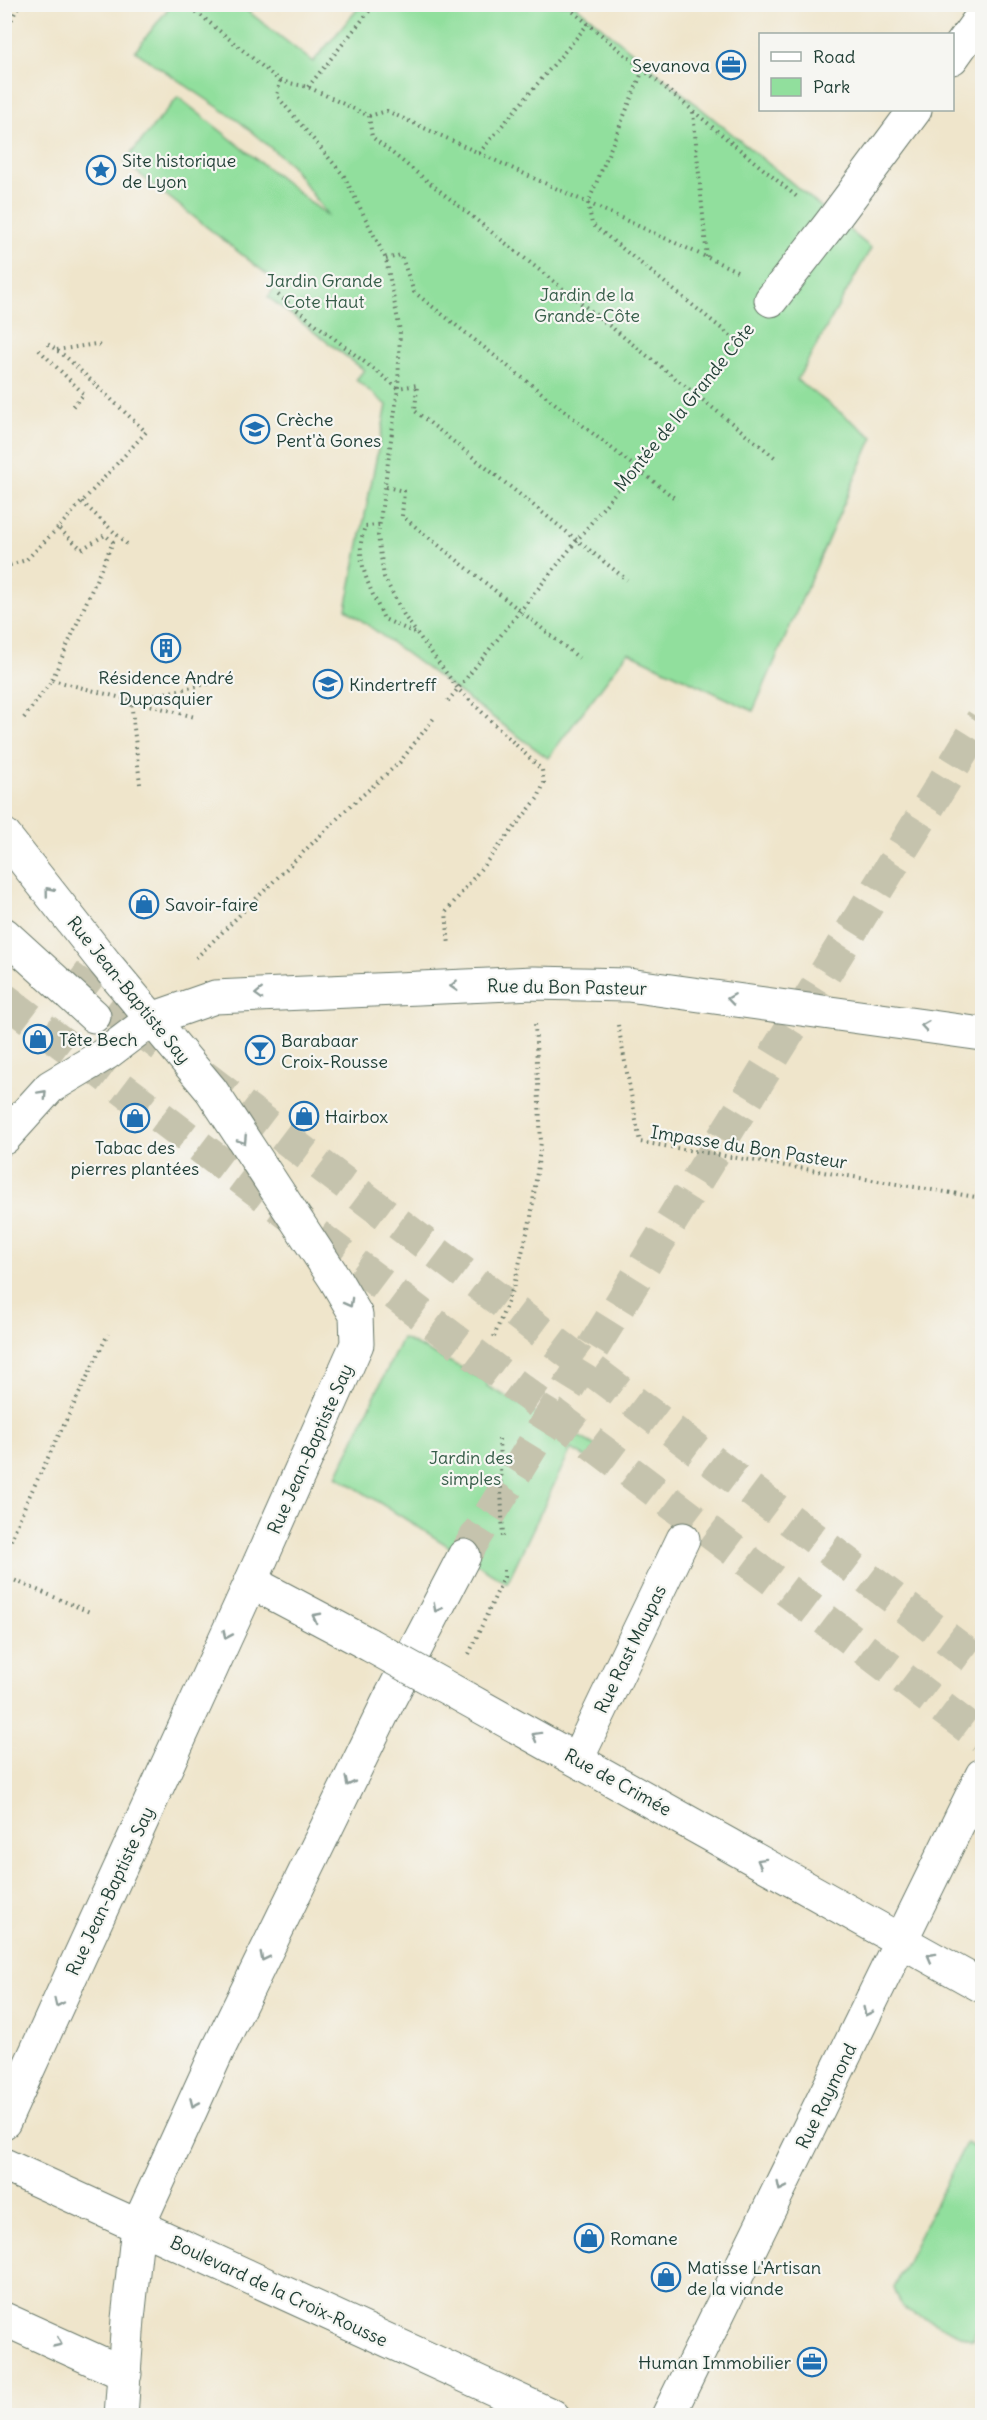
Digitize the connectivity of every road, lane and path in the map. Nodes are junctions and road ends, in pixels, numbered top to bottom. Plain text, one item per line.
1 (19, 4) edge
2 (187, 4) edge
3 (375, 4) edge
4 (564, 4) edge
5 (982, 16) edge
6 (588, 24) junction
7 (4, 36) edge
8 (954, 55) edge
9 (643, 70) junction
10 (280, 81) junction
11 (308, 87) junction
12 (693, 111) junction
13 (914, 111) edge
14 (369, 116) junction
15 (479, 153) junction
16 (799, 199) dead end
17 (588, 204) junction
18 (707, 258) junction
19 (386, 259) junction
20 (278, 295) dead end
21 (774, 295) junction
22 (737, 341) junction
23 (46, 344) dead end
24 (102, 347) dead end
25 (39, 350) dead end
26 (57, 350) junction
27 (398, 388) junction
28 (695, 394) junction
29 (71, 408) dead end
30 (777, 459) dead end
31 (636, 467) junction
32 (386, 487) junction
33 (677, 500) dead end
34 (82, 502) junction
35 (379, 525) junction
36 (58, 528) junction
37 (576, 540) junction
38 (130, 547) dead end
39 (10, 565) dead end
40 (627, 580) dead end
41 (520, 611) junction
42 (418, 634) junction
43 (579, 658) dead end
44 (52, 680) junction
45 (221, 681) dead end
46 (458, 688) junction
47 (131, 700) junction
48 (448, 701) dead end
49 (195, 717) dead end
50 (24, 718) dead end
51 (434, 718) dead end
52 (140, 784) dead end
53 (4, 835) edge
54 (4, 934) edge
55 (205, 950) dead end
56 (449, 956) dead end
57 (628, 985) junction
58 (94, 1016) dead end
59 (152, 1019) junction
60 (536, 1033) dead end
61 (982, 1034) edge
62 (4, 1138) edge
63 (982, 1198) edge
64 (108, 1334) dead end
65 (494, 1336) dead end
66 (683, 1539) dead end
67 (464, 1556) tunnel mouth
68 (4, 1557) edge
69 (4, 1576) edge
70 (251, 1582) junction
71 (92, 1613) dead end
72 (577, 1759) junction
73 (982, 1775) edge
74 (902, 1941) junction
75 (982, 1986) edge
76 (4, 2122) edge
77 (4, 2165) edge
78 (138, 2226) junction
79 (4, 2319) edge
80 (125, 2374) junction
81 (121, 2415) edge
82 (553, 2415) edge
83 (668, 2415) edge

1 - 7 path
2 - 10 path
3 - 11 path
4 - 6 path
5 - 8 street
6 - 9 path
6 - 15 path
9 - 12 path
9 - 17 path
10 - 11 path
10 - 19 path
11 - 14 path
12 - 16 path
12 - 18 path
13 - 21 street
14 - 15 path
14 - 28 path
15 - 17 path
17 - 18 path
17 - 22 path
18 - 21 path
19 - 27 path
19 - 31 path
20 - 27 path
21 - 22 path, Montée de la Grande Côte
22 - 28 path, Montée de la Grande Côte
23 - 26 path
24 - 26 path
25 - 29 path
26 - 34 path
27 - 32 path
27 - 37 path
28 - 30 path
28 - 31 path, Montée de la Grande Côte
31 - 33 path
31 - 37 path, Montée de la Grande Côte
32 - 35 path
32 - 41 path
34 - 36 path
34 - 38 path
35 - 42 path
35 - 42 path
36 - 39 path
36 - 44 path
37 - 40 path
37 - 41 path, Montée de la Grande Côte
41 - 43 path
41 - 46 path, Montée de la Grande Côte
42 - 46 path
44 - 47 path
44 - 50 path
45 - 47 path
46 - 48 path, Montée de la Grande Côte
46 - 56 path
47 - 49 path
47 - 52 path
51 - 55 path
59 -> 53 street, Rue Jean-Baptiste Say
54 - 58 street
57 -> 59 street, Rue du Bon Pasteur
61 -> 57 street, Rue du Bon Pasteur
57 - 63 path, Impasse du Bon Pasteur
62 -> 59 street, Rue du Bon Pasteur
59 -> 70 street, Rue Jean-Baptiste Say
60 - 65 path
64 - 68 path
66 - 72 street, Rue Rast Maupas
67 -> 78 street
69 - 71 path
72 -> 70 street, Rue de Crimée, bridge
70 -> 76 street, Rue Jean-Baptiste Say
74 -> 72 street, Rue de Crimée
73 - 74 street, Rue Raymond
75 -> 74 street, Rue de Crimée
74 -> 83 street, Rue Raymond
77 - 78 street, Boulevard de la Croix-Rousse
78 - 80 street
78 - 82 street, Boulevard de la Croix-Rousse
79 -> 80 street
80 - 81 street

